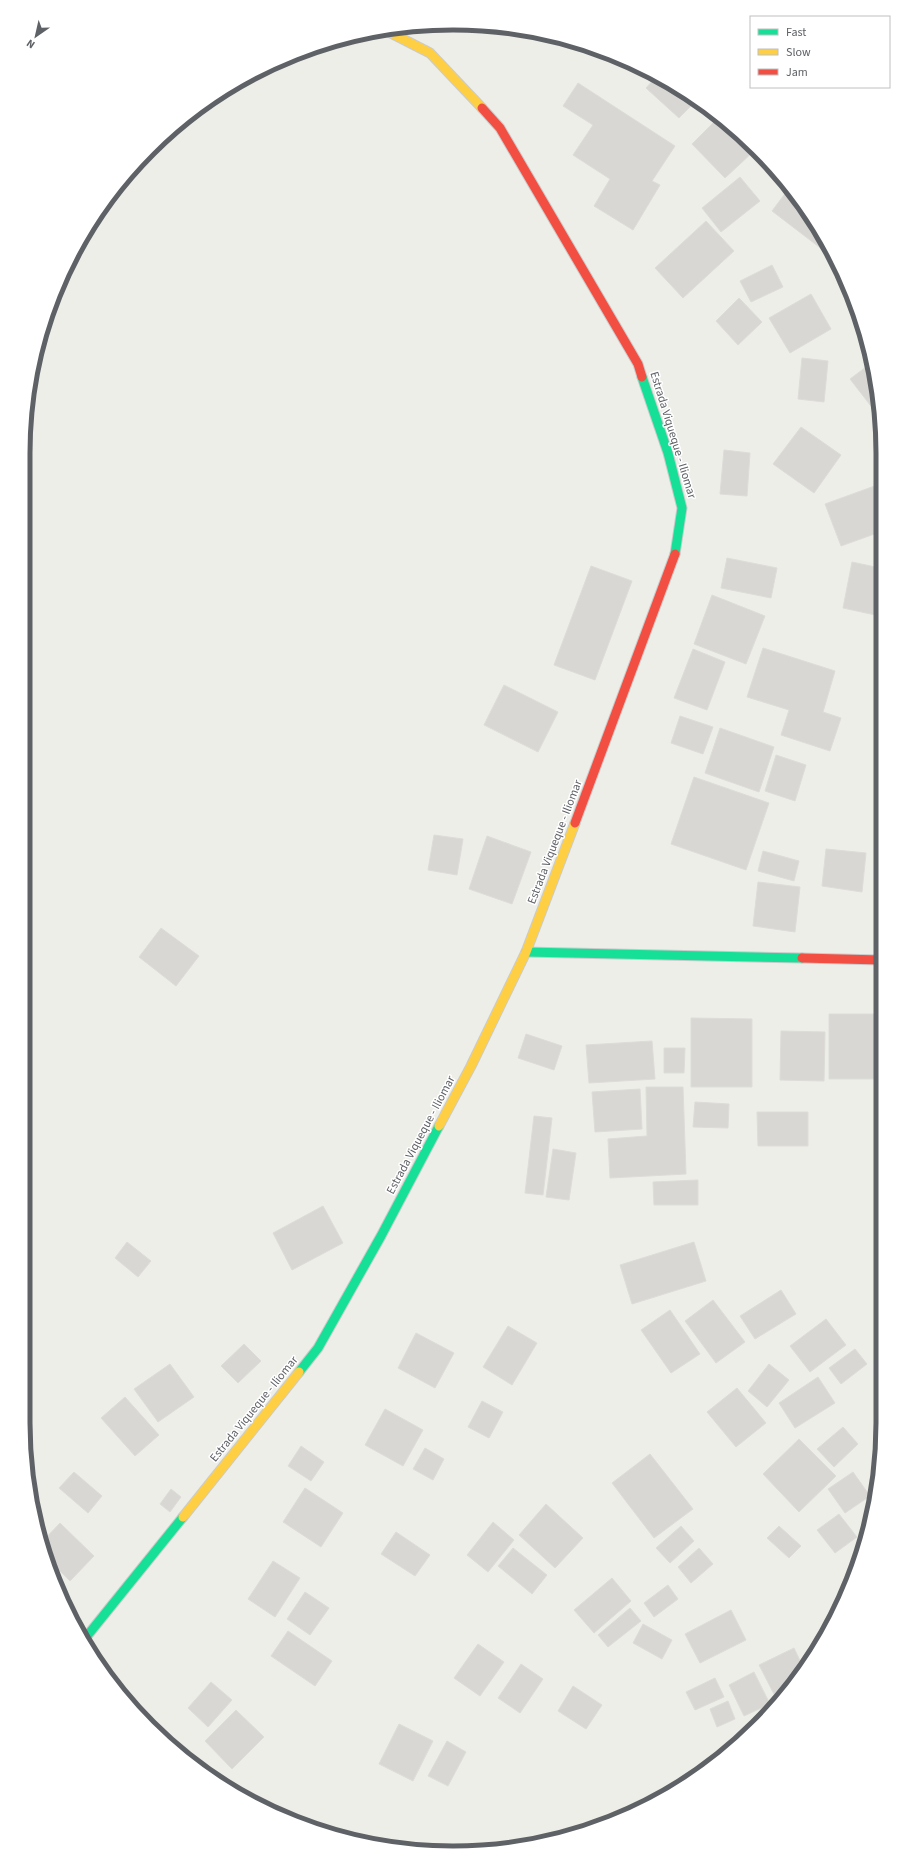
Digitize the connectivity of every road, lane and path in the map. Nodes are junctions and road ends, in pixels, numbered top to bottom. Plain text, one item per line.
1 (394, 35) edge
2 (526, 952) junction
3 (876, 960) edge
4 (88, 1636) edge

1 - 2 main road, Estrada Viqueque - Iliomar
2 - 3 main road
2 - 4 main road, Estrada Viqueque - Iliomar

